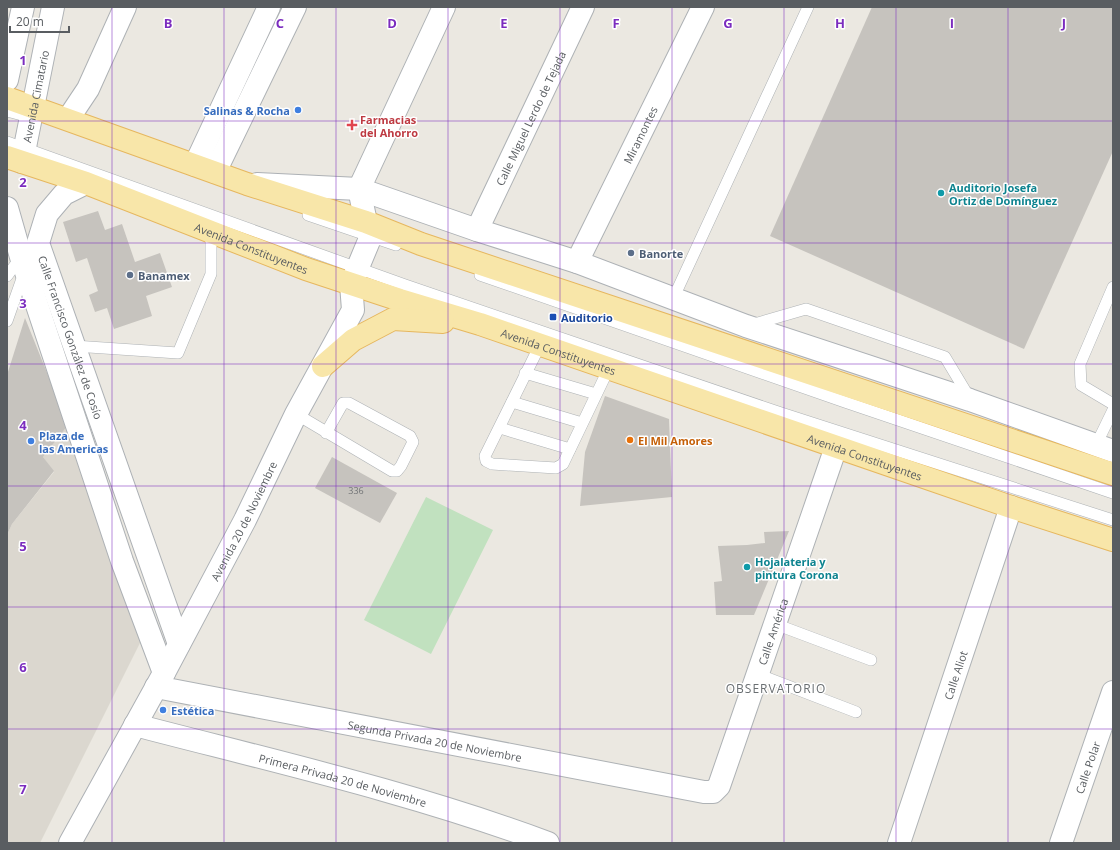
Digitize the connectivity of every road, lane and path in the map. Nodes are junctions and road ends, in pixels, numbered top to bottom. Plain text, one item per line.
1 (23, 7) edge
2 (53, 7) edge
3 (125, 7) edge
4 (268, 7) edge
5 (295, 7) edge
6 (444, 7) edge
7 (583, 7) edge
8 (703, 7) edge
9 (808, 7) edge
10 (7, 80) edge
11 (7, 98) edge
12 (7, 111) edge
13 (32, 112) junction
14 (68, 119) junction
15 (15, 152) edge
16 (195, 165) junction
17 (215, 172) junction
18 (86, 183) junction
19 (247, 184) junction
20 (359, 188) junction
21 (7, 208) edge
22 (368, 229) junction
23 (477, 230) junction
24 (212, 232) junction
25 (38, 243) junction
26 (577, 262) junction
27 (18, 268) edge
28 (354, 276) junction
29 (1113, 287) edge
30 (673, 299) junction
31 (7, 321) edge
32 (480, 324) junction
33 (746, 326) junction
34 (540, 345) junction
35 (74, 346) junction
36 (323, 366) junction
37 (609, 368) junction
38 (525, 373) junction
39 (596, 394) junction
40 (970, 400) junction
41 (512, 402) junction
42 (1113, 404) edge
43 (1113, 410) edge
44 (296, 414) junction
45 (582, 423) junction
46 (500, 428) junction
47 (326, 433) junction
48 (836, 446) junction
49 (1104, 448) edge
50 (570, 449) junction
51 (1113, 474) edge
52 (1113, 493) edge
53 (1011, 507) junction
54 (1113, 520) edge
55 (1113, 540) edge
56 (775, 624) junction
57 (180, 644) junction
58 (871, 660) dead end
59 (757, 674) junction
60 (160, 680) junction
61 (1113, 692) edge
62 (856, 712) dead end
63 (135, 725) junction
64 (713, 792) joint
65 (70, 843) edge
66 (548, 843) edge
67 (899, 843) edge
68 (1061, 843) edge

1 - 10 street
2 - 13 street, Avenida Cimatario
3 - 14 street
4 - 16 street
5 - 17 street
6 - 20 street
7 - 23 street, Calle Miguel Lerdo de Tejada
8 - 26 street, Miramontes
9 - 30 lane
11 - 13 main road
12 - 13 lane
13 - 14 main road
13 - 15 street, Avenida Cimatario
13 - 22 lane
14 - 16 main road
15 - 18 main road, Avenida Constituyentes
15 - 28 lane
16 - 17 main road
17 - 19 main road
18 - 24 main road, Avenida Constituyentes
18 - 25 street, Calle Francisco González de Cosío
19 - 20 street
19 - 22 main road
20 - 22 street
20 - 23 street
21 - 27 street, Calle Francisco González de Cosío
22 - 28 street, Avenida 20 de Noviembre
22 - 51 main road
22 - 52 lane
23 - 26 street
24 - 28 main road, Avenida Constituyentes
24 - 35 lane
25 - 27 lane
25 - 35 street, Calle Francisco González de Cosío
26 - 30 street
27 - 31 lane
27 - 60 street, Calle Francisco González de Cosío
28 - 32 main road, Avenida Constituyentes
28 - 36 street, Avenida 20 de Noviembre
28 - 54 lane
29 - 42 lane
30 - 33 street
32 - 34 main road, Avenida Constituyentes
32 - 36 main road
33 - 40 street
33 - 40 lane
34 - 37 main road, Avenida Constituyentes
34 - 38 lane
35 - 57 street, Calle Francisco González de Cosío
36 - 44 street, Avenida 20 de Noviembre
37 - 39 lane
37 - 48 main road, Avenida Constituyentes
38 - 39 lane
38 - 41 lane
39 - 45 lane
40 - 49 street
41 - 45 lane
41 - 46 lane
43 - 49 lane
44 - 47 lane
44 - 57 street, Avenida 20 de Noviembre
45 - 50 lane
46 - 50 lane
46 - 50 lane
47 - 47 lane
48 - 53 main road, Avenida Constituyentes
48 - 56 street, Calle América
53 - 55 main road, Avenida Constituyentes
53 - 67 street, Calle Aliot
56 - 58 lane
56 - 59 street, Calle América
57 - 60 street, Avenida 20 de Noviembre
59 - 62 lane
59 - 64 street, Calle América
60 - 63 street, Avenida 20 de Noviembre
60 - 64 street, Segunda Privada 20 de Noviembre
61 - 68 street, Calle Polar
63 - 65 street, Avenida 20 de Noviembre
63 - 66 street, Primera Privada 20 de Noviembre

